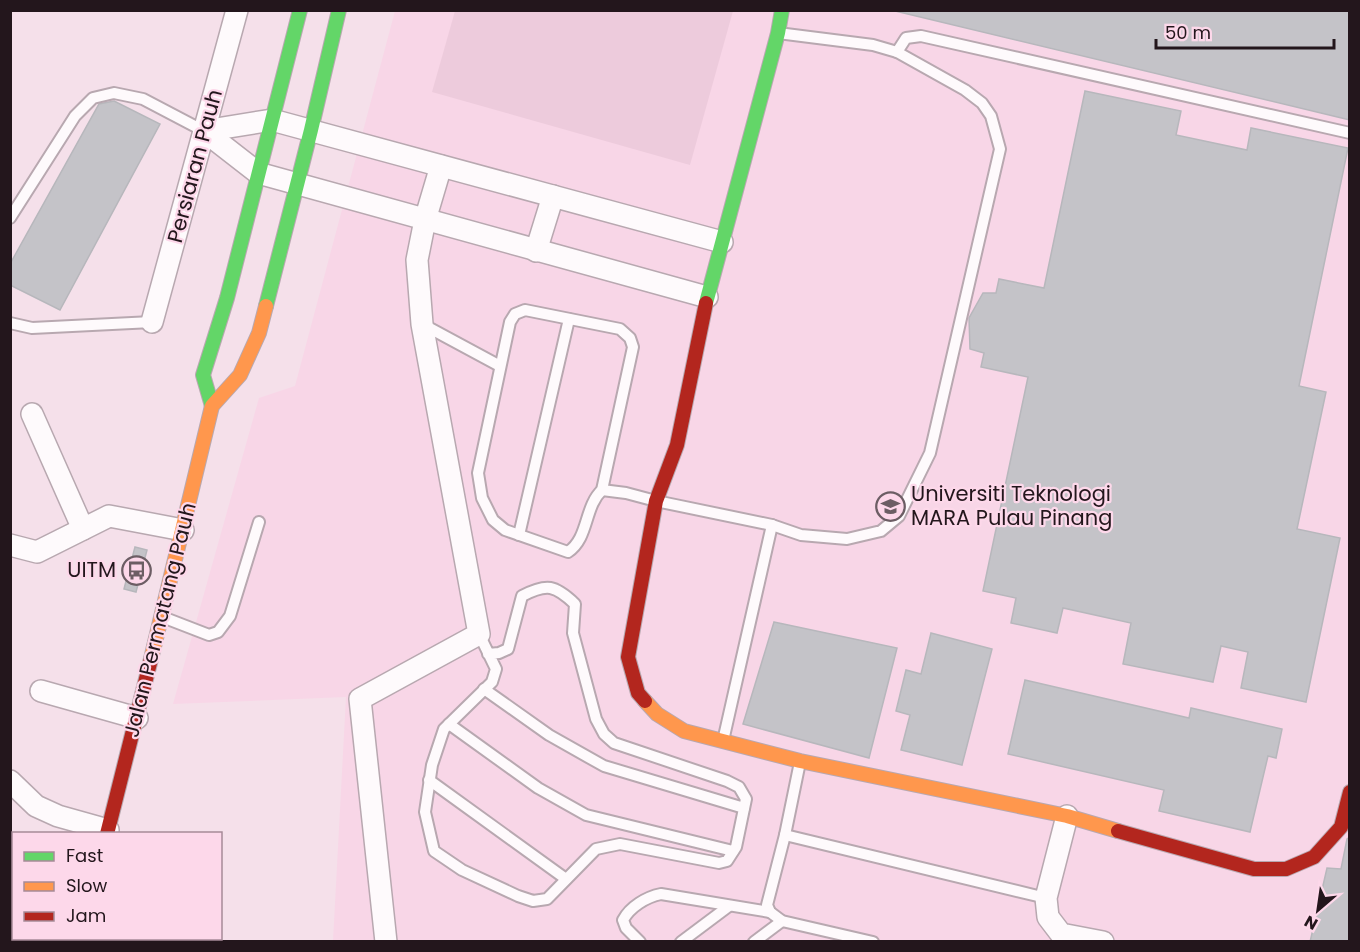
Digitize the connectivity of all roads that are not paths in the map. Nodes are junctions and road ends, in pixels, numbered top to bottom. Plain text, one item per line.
1 (237, 10) edge
2 (300, 10) edge
3 (339, 10) edge
4 (782, 10) edge
5 (778, 33) junction
6 (897, 52) junction
7 (272, 120) junction
8 (311, 130) junction
9 (204, 131) junction
10 (1350, 134) edge
11 (441, 166) junction
12 (258, 173) junction
13 (297, 185) junction
14 (553, 196) junction
15 (10, 218) edge
16 (425, 220) junction
17 (722, 242) junction
18 (536, 251) junction
19 (707, 297) junction
20 (568, 319) junction
21 (152, 322) joint
22 (10, 323) edge
23 (422, 324) junction
24 (500, 366) junction
25 (212, 406) junction
26 (32, 414) dead end
27 (602, 490) junction
28 (656, 501) junction
29 (259, 522) dead end
30 (772, 525) junction
31 (83, 529) junction
32 (183, 530) junction
33 (519, 535) junction
34 (10, 545) edge
35 (162, 617) junction
36 (479, 634) junction
37 (488, 654) junction
38 (484, 689) junction
39 (41, 691) dead end
40 (137, 718) junction
41 (449, 724) junction
42 (723, 741) junction
43 (800, 761) junction
44 (429, 780) junction
45 (10, 781) edge
46 (1350, 792) edge
47 (744, 808) junction
48 (1067, 816) junction
49 (107, 832) edge
50 (785, 836) junction
51 (733, 852) junction
52 (566, 879) junction
53 (1046, 897) junction
54 (729, 906) junction
55 (770, 912) junction
56 (782, 921) junction
57 (1057, 938) edge
58 (847, 939) edge
59 (387, 942) edge
60 (640, 942) edge
61 (681, 942) edge
62 (754, 942) edge
63 (873, 942) edge
64 (1103, 942) edge

1 - 9 street, Persiaran Pauh
2 - 7 street, Jalan Permatang Pauh
3 - 8 street, Jalan Permatang Pauh
4 - 5 street
5 - 6 lane
5 - 17 street
6 - 10 lane
6 - 30 lane
7 - 8 street
7 - 9 street
7 - 12 street, Jalan Permatang Pauh
8 - 11 street
8 - 13 street, Jalan Permatang Pauh
9 - 12 street
9 - 15 lane
9 - 21 street, Persiaran Pauh
11 - 14 street
11 - 16 street
12 - 13 street
12 - 25 street, Jalan Permatang Pauh
13 - 16 street
13 - 25 street, Jalan Permatang Pauh
14 - 17 street
14 - 18 street
16 - 18 street
16 - 23 street
17 - 19 street
18 - 19 street
19 - 28 street
20 - 24 lane
20 - 27 lane
20 - 33 lane
21 - 22 lane
23 - 24 lane
23 - 36 street
24 - 33 lane
25 - 32 street, Jalan Permatang Pauh
26 - 31 street
27 - 28 lane
27 - 33 lane
28 - 30 lane
28 - 42 street
29 - 35 lane
30 - 42 lane
31 - 32 street
31 - 34 street
32 - 35 street, Jalan Permatang Pauh
35 - 40 street, Jalan Permatang Pauh
36 - 37 lane
36 - 59 street
37 - 38 lane
37 - 47 lane
38 - 41 lane
38 - 47 lane
39 - 40 street
40 - 49 street, Jalan Permatang Pauh
41 - 44 lane
41 - 51 lane
42 - 43 street
43 - 48 street
43 - 50 lane
44 - 52 lane
44 - 52 lane
45 - 49 street
46 - 48 street
47 - 51 lane
48 - 53 street
50 - 53 lane
50 - 55 lane
51 - 52 lane
53 - 57 street
54 - 55 lane
54 - 60 lane
54 - 61 lane
55 - 56 lane
56 - 58 lane
56 - 62 lane
57 - 64 street
58 - 63 lane

